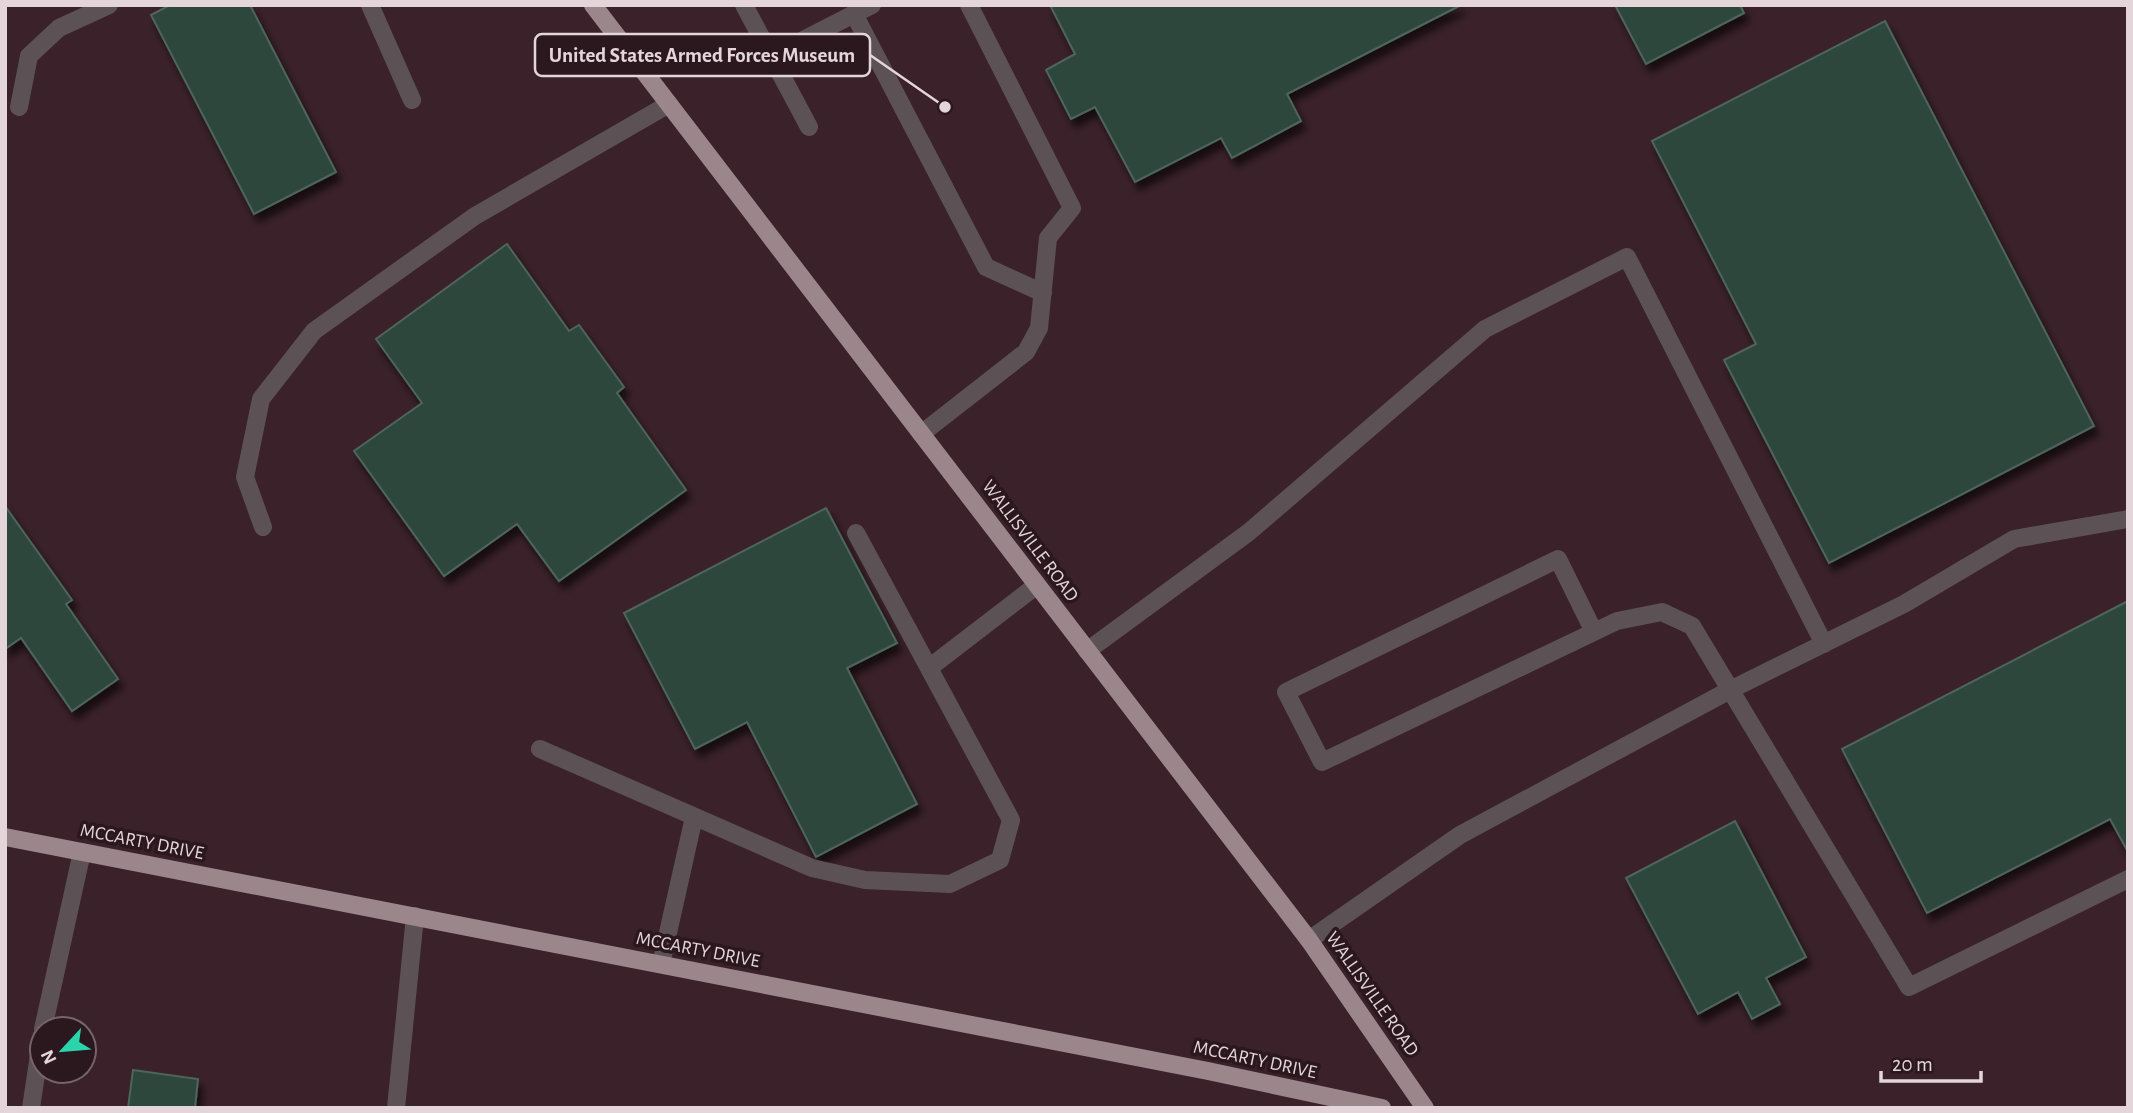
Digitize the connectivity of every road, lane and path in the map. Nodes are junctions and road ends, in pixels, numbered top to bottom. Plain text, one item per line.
1 (109, 5) edge
2 (370, 5) edge
3 (593, 5) edge
4 (744, 5) edge
5 (872, 5) edge
6 (969, 5) edge
7 (854, 14) junction
8 (772, 57) junction
9 (412, 100) dead end
10 (669, 104) junction
11 (19, 107) dead end
12 (809, 127) dead end
13 (1043, 293) junction
14 (921, 434) junction
15 (2128, 519) edge
16 (263, 527) dead end
17 (856, 533) dead end
18 (1037, 585) junction
19 (1594, 632) junction
20 (1824, 644) junction
21 (1087, 650) junction
22 (929, 668) junction
23 (1730, 690) junction
24 (540, 749) dead end
25 (694, 817) junction
26 (5, 836) edge
27 (82, 852) junction
28 (2128, 879) edge
29 (415, 916) junction
30 (1309, 940) junction
31 (660, 964) junction
32 (46, 1015) edge
33 (34, 1085) edge
34 (31, 1108) edge
35 (396, 1108) edge
36 (1382, 1108) edge
37 (1425, 1108) edge

1 - 11 lane
2 - 9 lane
3 - 10 main road, WALLISVILLE ROAD
4 - 8 lane
5 - 7 lane
6 - 13 lane
7 - 8 lane
7 - 13 lane
8 - 12 lane
10 - 14 main road, WALLISVILLE ROAD
10 - 16 lane
13 - 14 lane
14 - 18 main road, WALLISVILLE ROAD
15 - 20 lane
17 - 22 lane
18 - 21 main road, WALLISVILLE ROAD
18 - 22 lane
19 - 19 lane
19 - 23 lane
20 - 21 lane
20 - 23 lane
21 - 30 main road, WALLISVILLE ROAD
22 - 25 lane
23 - 28 lane
23 - 30 lane
24 - 25 lane
25 - 31 lane
26 - 27 main road, MCCARTY DRIVE
27 - 29 main road, MCCARTY DRIVE
27 - 32 lane
29 - 31 main road, MCCARTY DRIVE
29 - 35 lane
30 - 37 main road, WALLISVILLE ROAD
31 - 36 main road, MCCARTY DRIVE
33 - 34 lane

